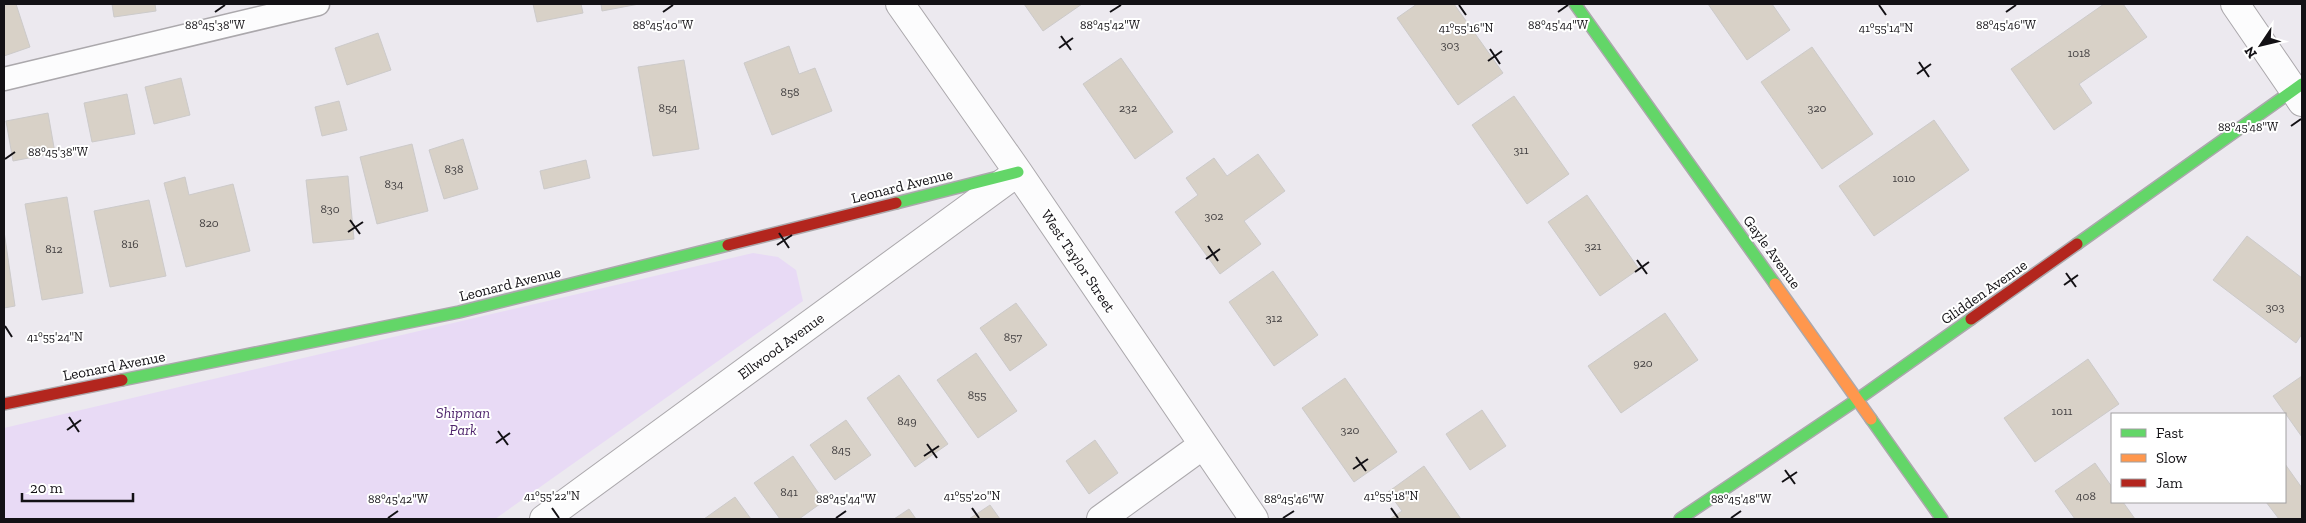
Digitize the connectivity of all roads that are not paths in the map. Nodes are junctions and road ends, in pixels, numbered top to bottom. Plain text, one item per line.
1 (318, 4) edge
2 (900, 4) edge
3 (1575, 4) edge
4 (2235, 4) edge
5 (4, 79) edge
6 (2299, 92) edge
7 (1018, 172) junction
8 (1858, 399) junction
9 (4, 404) edge
10 (1203, 445) junction
11 (544, 519) edge
12 (1101, 519) edge
13 (1254, 519) edge
14 (1680, 519) edge
15 (1942, 519) edge

1 - 5 lane
2 - 7 street, West Taylor Street
3 - 8 street, Gayle Avenue
4 - 6 street
6 - 8 street, Glidden Avenue
7 - 9 street, Leonard Avenue
7 - 10 street, West Taylor Street
7 - 11 street, Ellwood Avenue
8 - 14 street, Glidden Avenue
8 - 15 street, Gayle Avenue
10 - 12 street
10 - 13 street, West Taylor Street

